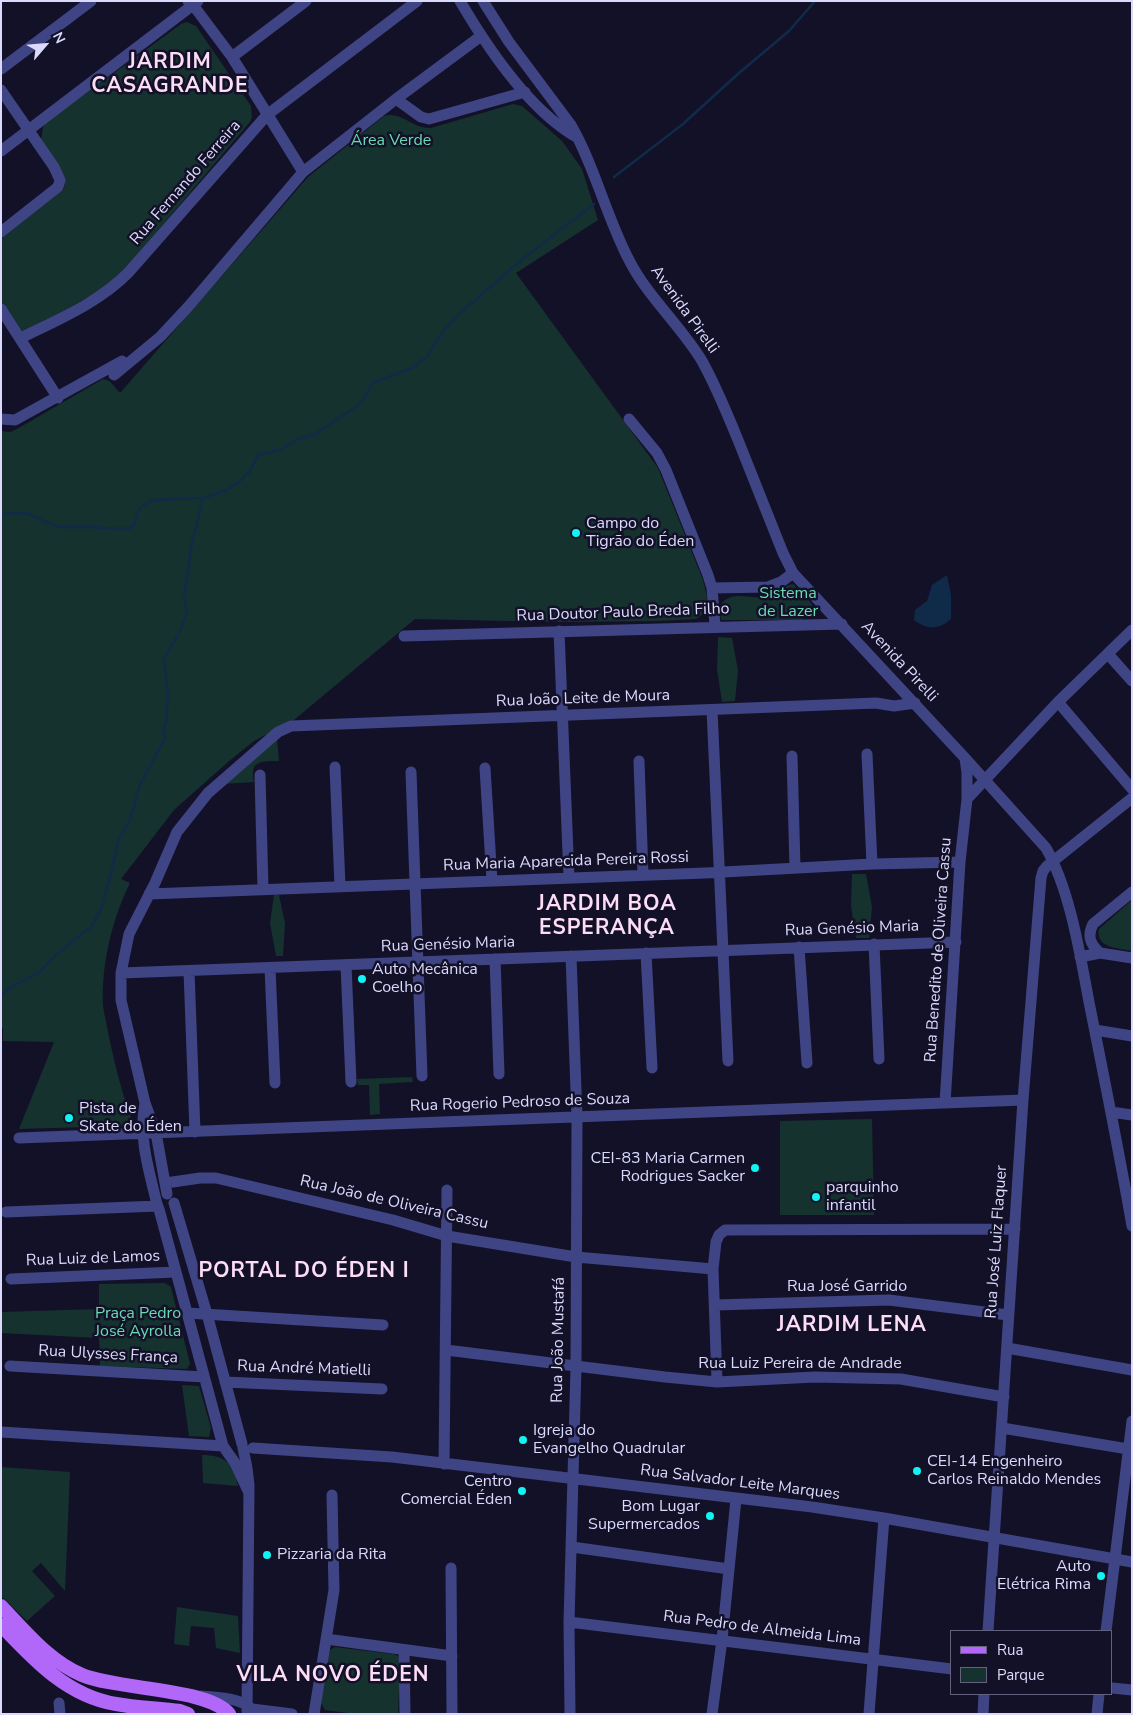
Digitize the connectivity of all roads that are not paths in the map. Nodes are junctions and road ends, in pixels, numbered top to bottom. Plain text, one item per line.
1 (91, 1) edge
2 (306, 1) edge
3 (417, 1) edge
4 (460, 1) edge
5 (483, 1) edge
6 (193, 2) edge
7 (481, 36) junction
8 (232, 57) junction
9 (1, 70) edge
10 (1, 90) edge
11 (525, 92) junction
12 (396, 99) junction
13 (267, 115) junction
14 (29, 130) junction
15 (578, 138) junction
16 (1, 151) edge
17 (303, 172) junction
18 (1, 232) edge
19 (1, 309) edge
20 (21, 338) junction
21 (146, 348) junction
22 (114, 375) dead end
23 (58, 398) junction
24 (629, 418) dead end
25 (1, 420) edge
26 (793, 573) junction
27 (712, 588) junction
28 (842, 624) junction
29 (715, 626) junction
30 (1132, 630) edge
31 (559, 631) junction
32 (404, 636) dead end
33 (1108, 654) junction
34 (890, 677) junction
35 (1132, 681) edge
36 (1058, 702) junction
37 (876, 703) junction
38 (915, 704) junction
39 (712, 710) junction
40 (562, 716) junction
41 (867, 754) dead end
42 (792, 756) dead end
43 (965, 758) junction
44 (639, 761) dead end
45 (335, 767) dead end
46 (485, 768) dead end
47 (411, 772) dead end
48 (260, 775) dead end
49 (982, 777) junction
50 (1132, 789) edge
51 (967, 796) junction
52 (1132, 798) edge
53 (1053, 860) junction
54 (960, 862) junction
55 (872, 864) junction
56 (795, 868) junction
57 (720, 872) junction
58 (643, 875) junction
59 (568, 878) junction
60 (492, 881) junction
61 (415, 883) junction
62 (340, 886) junction
63 (152, 889) junction
64 (263, 889) junction
65 (1132, 892) edge
66 (1093, 924) junction
67 (1074, 928) junction
68 (956, 942) junction
69 (874, 944) junction
70 (799, 947) junction
71 (723, 950) junction
72 (1100, 952) junction
73 (646, 953) junction
74 (571, 956) junction
75 (1080, 957) junction
76 (1132, 958) edge
77 (495, 959) junction
78 (418, 962) junction
79 (346, 965) junction
80 (270, 968) junction
81 (189, 971) junction
82 (121, 973) junction
83 (1095, 1030) junction
84 (1132, 1036) edge
85 (879, 1059) dead end
86 (728, 1061) dead end
87 (807, 1063) dead end
88 (652, 1068) dead end
89 (499, 1074) dead end
90 (422, 1076) dead end
91 (351, 1082) dead end
92 (275, 1083) dead end
93 (1023, 1100) junction
94 (144, 1103) junction
95 (945, 1103) junction
96 (1112, 1112) junction
97 (1132, 1115) edge
98 (577, 1117) junction
99 (196, 1132) junction
100 (156, 1133) junction
101 (143, 1134) junction
102 (19, 1138) dead end
103 (447, 1190) dead end
104 (169, 1194) junction
105 (1129, 1194) edge
106 (158, 1206) junction
107 (6, 1212) dead end
108 (1132, 1226) edge
109 (1015, 1230) junction
110 (446, 1236) junction
111 (576, 1257) junction
112 (713, 1269) junction
113 (176, 1272) junction
114 (11, 1279) dead end
115 (715, 1305) junction
116 (188, 1313) junction
117 (207, 1314) junction
118 (1008, 1316) junction
119 (383, 1325) dead end
120 (1007, 1348) junction
121 (446, 1350) junction
122 (10, 1366) dead end
123 (576, 1367) junction
124 (1132, 1370) edge
125 (204, 1377) junction
126 (225, 1382) junction
127 (717, 1382) junction
128 (382, 1389) dead end
129 (1004, 1397) junction
130 (1132, 1421) edge
131 (1002, 1428) junction
132 (1, 1432) edge
133 (239, 1447) junction
134 (1128, 1449) junction
135 (444, 1464) junction
136 (573, 1479) junction
137 (249, 1493) junction
138 (332, 1495) dead end
139 (736, 1499) junction
140 (884, 1518) junction
141 (994, 1537) junction
142 (572, 1547) junction
143 (1115, 1558) junction
144 (1132, 1562) edge
145 (451, 1568) dead end
146 (729, 1569) junction
147 (1, 1606) edge
148 (569, 1622) junction
149 (1, 1625) edge
150 (988, 1630) edge
151 (1106, 1630) edge
152 (326, 1639) junction
153 (722, 1640) junction
154 (404, 1650) junction
155 (452, 1656) junction
156 (872, 1660) junction
157 (950, 1669) edge
158 (1113, 1688) edge
159 (1132, 1690) edge
160 (167, 1692) junction
161 (187, 1695) junction
162 (984, 1695) edge
163 (1099, 1695) edge
164 (131, 1707) junction
165 (247, 1709) edge
166 (188, 1714) edge
167 (230, 1714) edge
168 (292, 1714) edge
169 (314, 1714) edge
170 (405, 1714) edge
171 (452, 1714) edge
172 (570, 1714) edge
173 (712, 1714) edge
174 (869, 1714) edge
175 (983, 1714) edge
176 (1097, 1714) edge

1 - 9 street
2 - 8 street
3 - 13 street, Rua Fernando Ferreira
4 - 7 street
5 - 15 street, Avenida Pirelli
6 - 8 street
6 - 14 street
7 - 11 street
7 - 12 street
8 - 13 street
10 - 14 street
11 - 12 street
11 - 15 street
12 - 17 street
13 - 17 street
13 - 20 street, Rua Fernando Ferreira
14 - 16 street
14 - 18 street
15 - 26 street, Avenida Pirelli
17 - 21 street
19 - 20 street
20 - 23 street
21 - 22 street
21 - 23 street
23 - 25 street
24 - 27 street
26 - 27 street
26 - 28 street, Avenida Pirelli
27 - 29 street
28 - 29 street, Rua Doutor Paulo Breda Filho
28 - 34 street, Avenida Pirelli
29 - 31 street, Rua Doutor Paulo Breda Filho
30 - 33 street
31 - 32 street, Rua Doutor Paulo Breda Filho
31 - 40 street
33 - 35 street
33 - 36 street
34 - 37 street
34 - 38 street, Avenida Pirelli
36 - 49 street
36 - 50 street
37 - 38 street, Rua João Leite de Moura
37 - 39 street, Rua João Leite de Moura
38 - 43 street, Avenida Pirelli
39 - 40 street, Rua João Leite de Moura
39 - 57 street
40 - 59 street
40 - 63 street, Rua João Leite de Moura
41 - 55 street
42 - 56 street
43 - 49 street, Avenida Pirelli
43 - 51 street, Rua Benedito de Oliveira Cassu
44 - 58 street
45 - 62 street
46 - 60 street
47 - 61 street
48 - 64 street
49 - 51 street
49 - 53 street, Avenida Pirelli
51 - 54 street, Rua Benedito de Oliveira Cassu
52 - 53 street
53 - 67 street, Avenida Pirelli
53 - 93 street, Rua José Luiz Flaquer
54 - 55 street, Rua Maria Aparecida Pereira Rossi
54 - 68 street, Rua Benedito de Oliveira Cassu
55 - 56 street, Rua Maria Aparecida Pereira Rossi
56 - 57 street, Rua Maria Aparecida Pereira Rossi
57 - 58 street, Rua Maria Aparecida Pereira Rossi
57 - 71 street
58 - 59 street, Rua Maria Aparecida Pereira Rossi
59 - 60 street, Rua Maria Aparecida Pereira Rossi
60 - 61 street, Rua Maria Aparecida Pereira Rossi
61 - 62 street, Rua Maria Aparecida Pereira Rossi
61 - 78 street
62 - 64 street, Rua Maria Aparecida Pereira Rossi
63 - 64 street, Rua Maria Aparecida Pereira Rossi
63 - 82 street
65 - 66 street
66 - 67 street
66 - 72 street
67 - 75 street, Avenida Pirelli
68 - 69 street, Rua Genésio Maria
68 - 95 street, Rua Benedito de Oliveira Cassu
69 - 70 street, Rua Genésio Maria
69 - 85 street
70 - 71 street, Rua Genésio Maria
70 - 87 street
71 - 73 street, Rua Genésio Maria
71 - 86 street
72 - 75 street
72 - 76 street
73 - 74 street, Rua Genésio Maria
73 - 88 street
74 - 77 street, Rua Genésio Maria
74 - 98 street, Rua João Mustafá
75 - 83 street, Avenida Pirelli
77 - 78 street, Rua Genésio Maria
77 - 89 street
78 - 79 street, Rua Genésio Maria
78 - 90 street
79 - 80 street, Rua Genésio Maria
79 - 91 street
80 - 81 street, Rua Genésio Maria
80 - 92 street
81 - 82 street, Rua Genésio Maria
81 - 99 street
82 - 94 street
83 - 84 street
83 - 96 street, Avenida Pirelli
93 - 95 street, Rua Rogerio Pedroso de Souza
93 - 109 street, Rua José Luiz Flaquer
94 - 100 street
94 - 101 street
95 - 98 street, Rua Rogerio Pedroso de Souza
96 - 97 street
96 - 105 street, Avenida Pirelli
98 - 99 street, Rua Rogerio Pedroso de Souza
98 - 111 street, Rua João Mustafá
99 - 100 street, Rua Rogerio Pedroso de Souza
100 - 101 street, Rua Rogerio Pedroso de Souza
100 - 104 street
101 - 102 street, Rua Rogerio Pedroso de Souza
101 - 106 street
103 - 110 street
104 - 106 street, Rua João de Oliveira Cassu
104 - 110 street, Rua João de Oliveira Cassu
104 - 117 street
105 - 108 street, Avenida Pirelli
106 - 107 street
106 - 113 street
109 - 112 street
109 - 118 street, Rua José Luiz Flaquer
110 - 111 street, Rua João de Oliveira Cassu
110 - 121 street
111 - 112 street, Rua João de Oliveira Cassu
111 - 123 street, Rua João Mustafá
112 - 115 street
113 - 114 street, Rua Luiz de Lamos
113 - 116 street
115 - 118 street, Rua José Garrido
115 - 127 street
116 - 117 street
116 - 125 street
117 - 119 street
117 - 126 street
118 - 120 street, Rua José Luiz Flaquer
120 - 124 street
120 - 129 street, Rua José Luiz Flaquer
121 - 123 street, Rua Luiz Pereira de Andrade
121 - 135 street
122 - 125 street, Rua Ulysses França
123 - 127 street, Rua Luiz Pereira de Andrade
123 - 136 street, Rua João Mustafá
125 - 133 street
126 - 128 street, Rua André Matielli
126 - 133 street
127 - 129 street, Rua Luiz Pereira de Andrade
129 - 131 street, Rua José Luiz Flaquer
130 - 134 street
131 - 134 street
131 - 141 street, Rua José Luiz Flaquer
132 - 133 street, Rua Salvador Leite Marques
133 - 135 street, Rua Salvador Leite Marques
133 - 137 street
133 - 137 street
134 - 143 street
135 - 136 street, Rua Salvador Leite Marques
136 - 139 street, Rua Salvador Leite Marques
136 - 142 street, Rua João Mustafá
137 - 165 street
138 - 152 street
139 - 140 street, Rua Salvador Leite Marques
139 - 146 street
140 - 141 street, Rua Salvador Leite Marques
140 - 156 street
141 - 143 street, Rua Salvador Leite Marques
141 - 150 street, Rua José Luiz Flaquer
142 - 146 street
142 - 148 street, Rua João Mustafá
143 - 144 street, Rua Salvador Leite Marques
143 - 151 street
145 - 155 street
146 - 153 street
147 - 160 main road
148 - 153 street, Rua Pedro de Almeida Lima
148 - 172 street, Rua João Mustafá
149 - 164 main road
152 - 154 street
152 - 169 street
153 - 156 street, Rua Pedro de Almeida Lima
153 - 173 street
154 - 155 street
154 - 170 street
155 - 171 street
156 - 157 street, Rua Pedro de Almeida Lima
156 - 174 street
158 - 159 street
160 - 161 main road
160 - 164 main road
161 - 165 street
161 - 167 main road
162 - 175 street
163 - 176 street
164 - 166 main road
165 - 168 street

